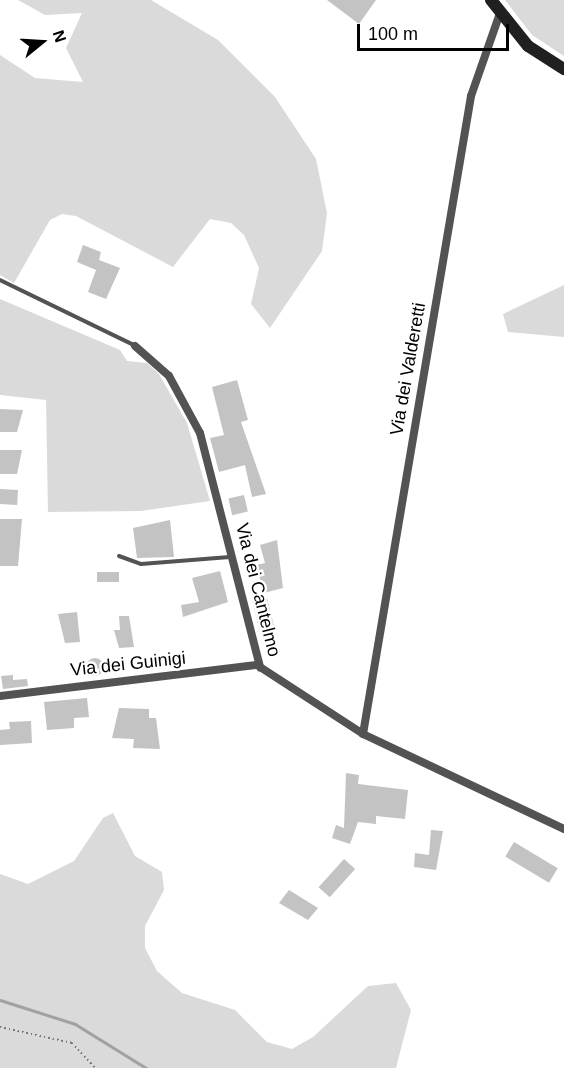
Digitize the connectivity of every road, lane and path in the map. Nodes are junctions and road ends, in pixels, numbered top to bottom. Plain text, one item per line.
1 (491, 0) edge
2 (500, 13) junction
3 (564, 69) edge
4 (0, 280) edge
5 (135, 346) joint
6 (119, 556) dead end
7 (232, 557) junction
8 (258, 665) junction
9 (0, 696) edge
10 (363, 734) junction
11 (564, 829) edge
12 (0, 1027) edge
13 (95, 1068) edge

1 - 2 main road
2 - 3 main road
2 - 10 street, Via dei Valderetti
4 - 5 lane
5 - 7 street, Via dei Cantelmo
6 - 7 lane
7 - 8 street, Via dei Cantelmo
8 - 9 street, Via dei Guinigi
8 - 10 street, Via dei Cantelmo
10 - 11 street, Via dei Cantelmo
12 - 13 path

